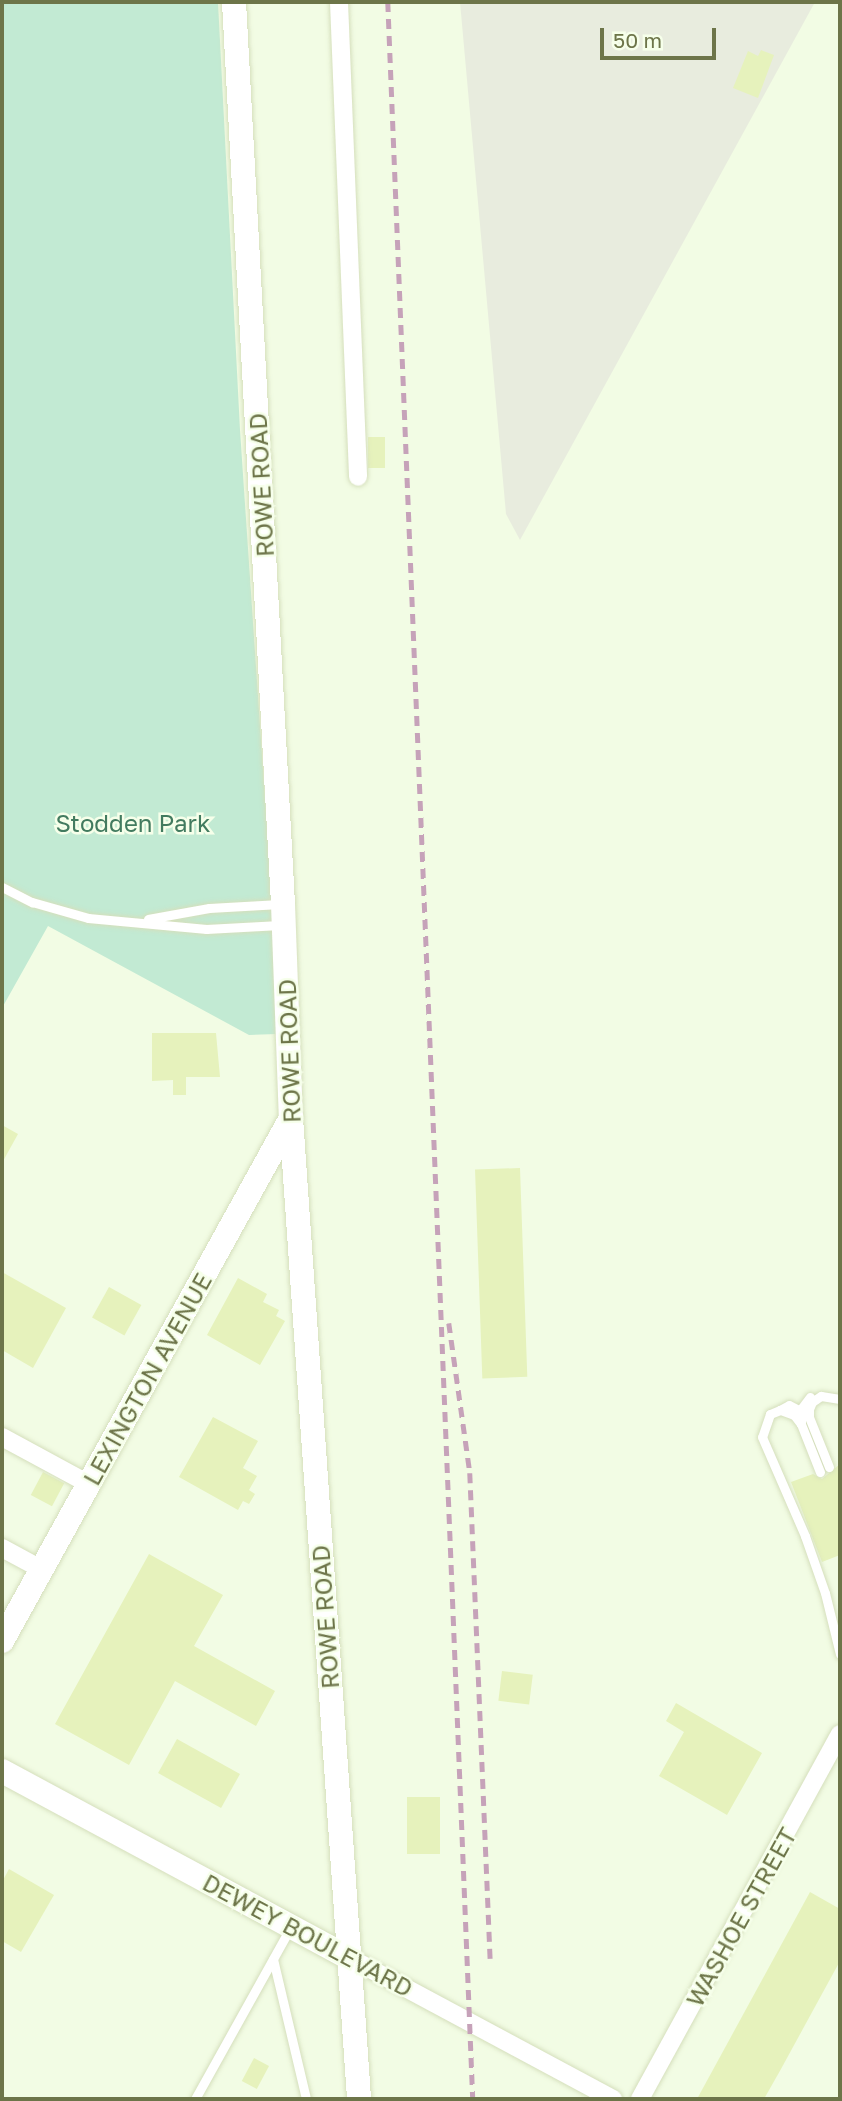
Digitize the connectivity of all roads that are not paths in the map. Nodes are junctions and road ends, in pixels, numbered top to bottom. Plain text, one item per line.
1 (234, 2) edge
2 (339, 2) edge
3 (358, 477) dead end
4 (2, 887) edge
5 (283, 915) junction
6 (139, 921) junction
7 (291, 1118) junction
8 (821, 1396) junction
9 (840, 1399) edge
10 (801, 1409) junction
11 (780, 1410) junction
12 (805, 1420) junction
13 (2, 1437) edge
14 (825, 1469) dead end
15 (89, 1484) junction
16 (2, 1548) edge
17 (41, 1569) junction
18 (2, 1641) edge
19 (840, 1650) edge
20 (840, 1734) edge
21 (2, 1771) edge
22 (290, 1927) junction
23 (348, 1957) junction
24 (273, 1959) junction
25 (195, 2099) edge
26 (306, 2099) edge
27 (359, 2099) edge
28 (613, 2099) edge
29 (640, 2099) edge

1 - 5 main road, ROWE ROAD
2 - 3 street
4 - 6 lane
5 - 6 lane
5 - 6 lane
5 - 7 main road, ROWE ROAD
7 - 15 main road, LEXINGTON AVENUE
7 - 23 main road, ROWE ROAD
8 - 9 lane
8 - 10 lane
8 - 12 lane
10 - 11 lane
10 - 12 lane
11 - 12 lane
11 - 19 lane
12 - 14 lane
13 - 15 street
15 - 17 main road, LEXINGTON AVENUE
16 - 17 street
17 - 18 main road, LEXINGTON AVENUE
20 - 29 street, WASHOE STREET
21 - 22 main road, DEWEY BOULEVARD
22 - 23 main road, DEWEY BOULEVARD
22 - 24 lane
23 - 27 main road, ROWE ROAD
23 - 28 street, DEWEY BOULEVARD
24 - 25 lane
24 - 26 lane

